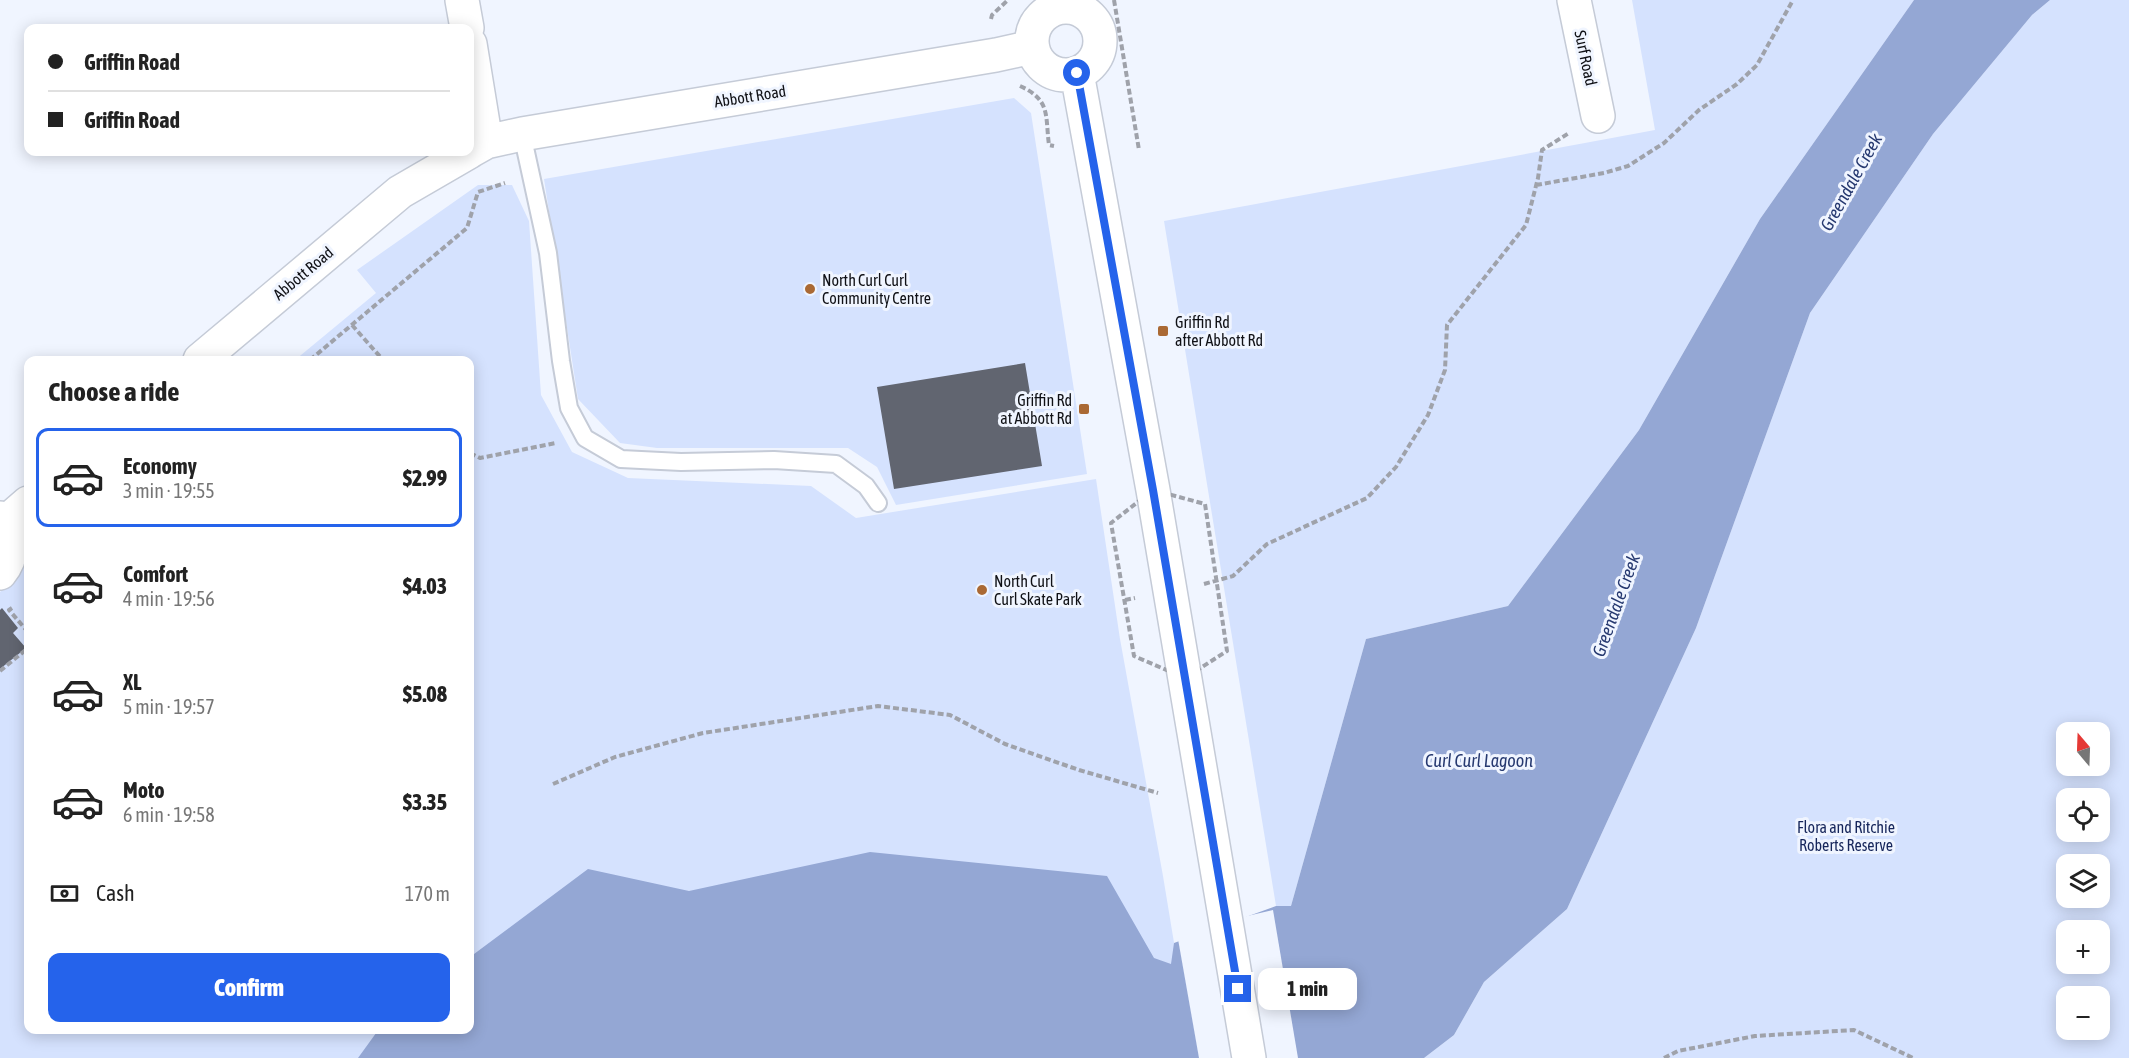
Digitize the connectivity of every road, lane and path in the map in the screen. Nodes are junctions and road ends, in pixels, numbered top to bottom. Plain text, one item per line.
1 (462, 0) edge
2 (1008, 0) edge
3 (1114, 0) edge
4 (1574, 0) edge
5 (1793, 0) edge
6 (1062, 3) edge
7 (466, 24) edge
8 (990, 24) dead end
9 (1032, 48) junction
10 (1077, 73) junction
11 (1598, 116) joint
12 (474, 127) edge
13 (522, 134) junction
14 (475, 148) edge
15 (1139, 150) dead end
16 (461, 156) edge
17 (531, 174) junction
18 (1536, 186) junction
19 (351, 325) junction
20 (205, 356) edge
21 (315, 356) edge
22 (379, 356) edge
23 (585, 438) junction
24 (474, 455) edge
25 (878, 503) dead end
26 (11, 515) edge
27 (0, 573) edge
28 (1217, 582) dead end
29 (16, 604) dead end
30 (24, 627) edge
31 (24, 651) edge
32 (0, 671) edge
33 (553, 784) dead end
34 (1158, 793) dead end
35 (1249, 1058) edge
36 (1664, 1058) edge
37 (1913, 1058) edge

1 - 7 main road
2 - 8 path
3 - 15 path
4 - 11 main road, Surf Road
5 - 18 path
6 - 9 main road
6 - 10 main road
9 - 10 main road
9 - 13 main road, Abbott Road
10 - 35 main road
11 - 18 path
12 - 14 main road
13 - 14 main road, Abbott Road
13 - 17 lane
16 - 20 main road, Abbott Road
17 - 19 path
17 - 23 lane
18 - 28 path
19 - 21 path
19 - 22 path
23 - 24 path
23 - 25 lane
26 - 27 main road
29 - 30 path
31 - 32 path
33 - 34 path
36 - 37 path

